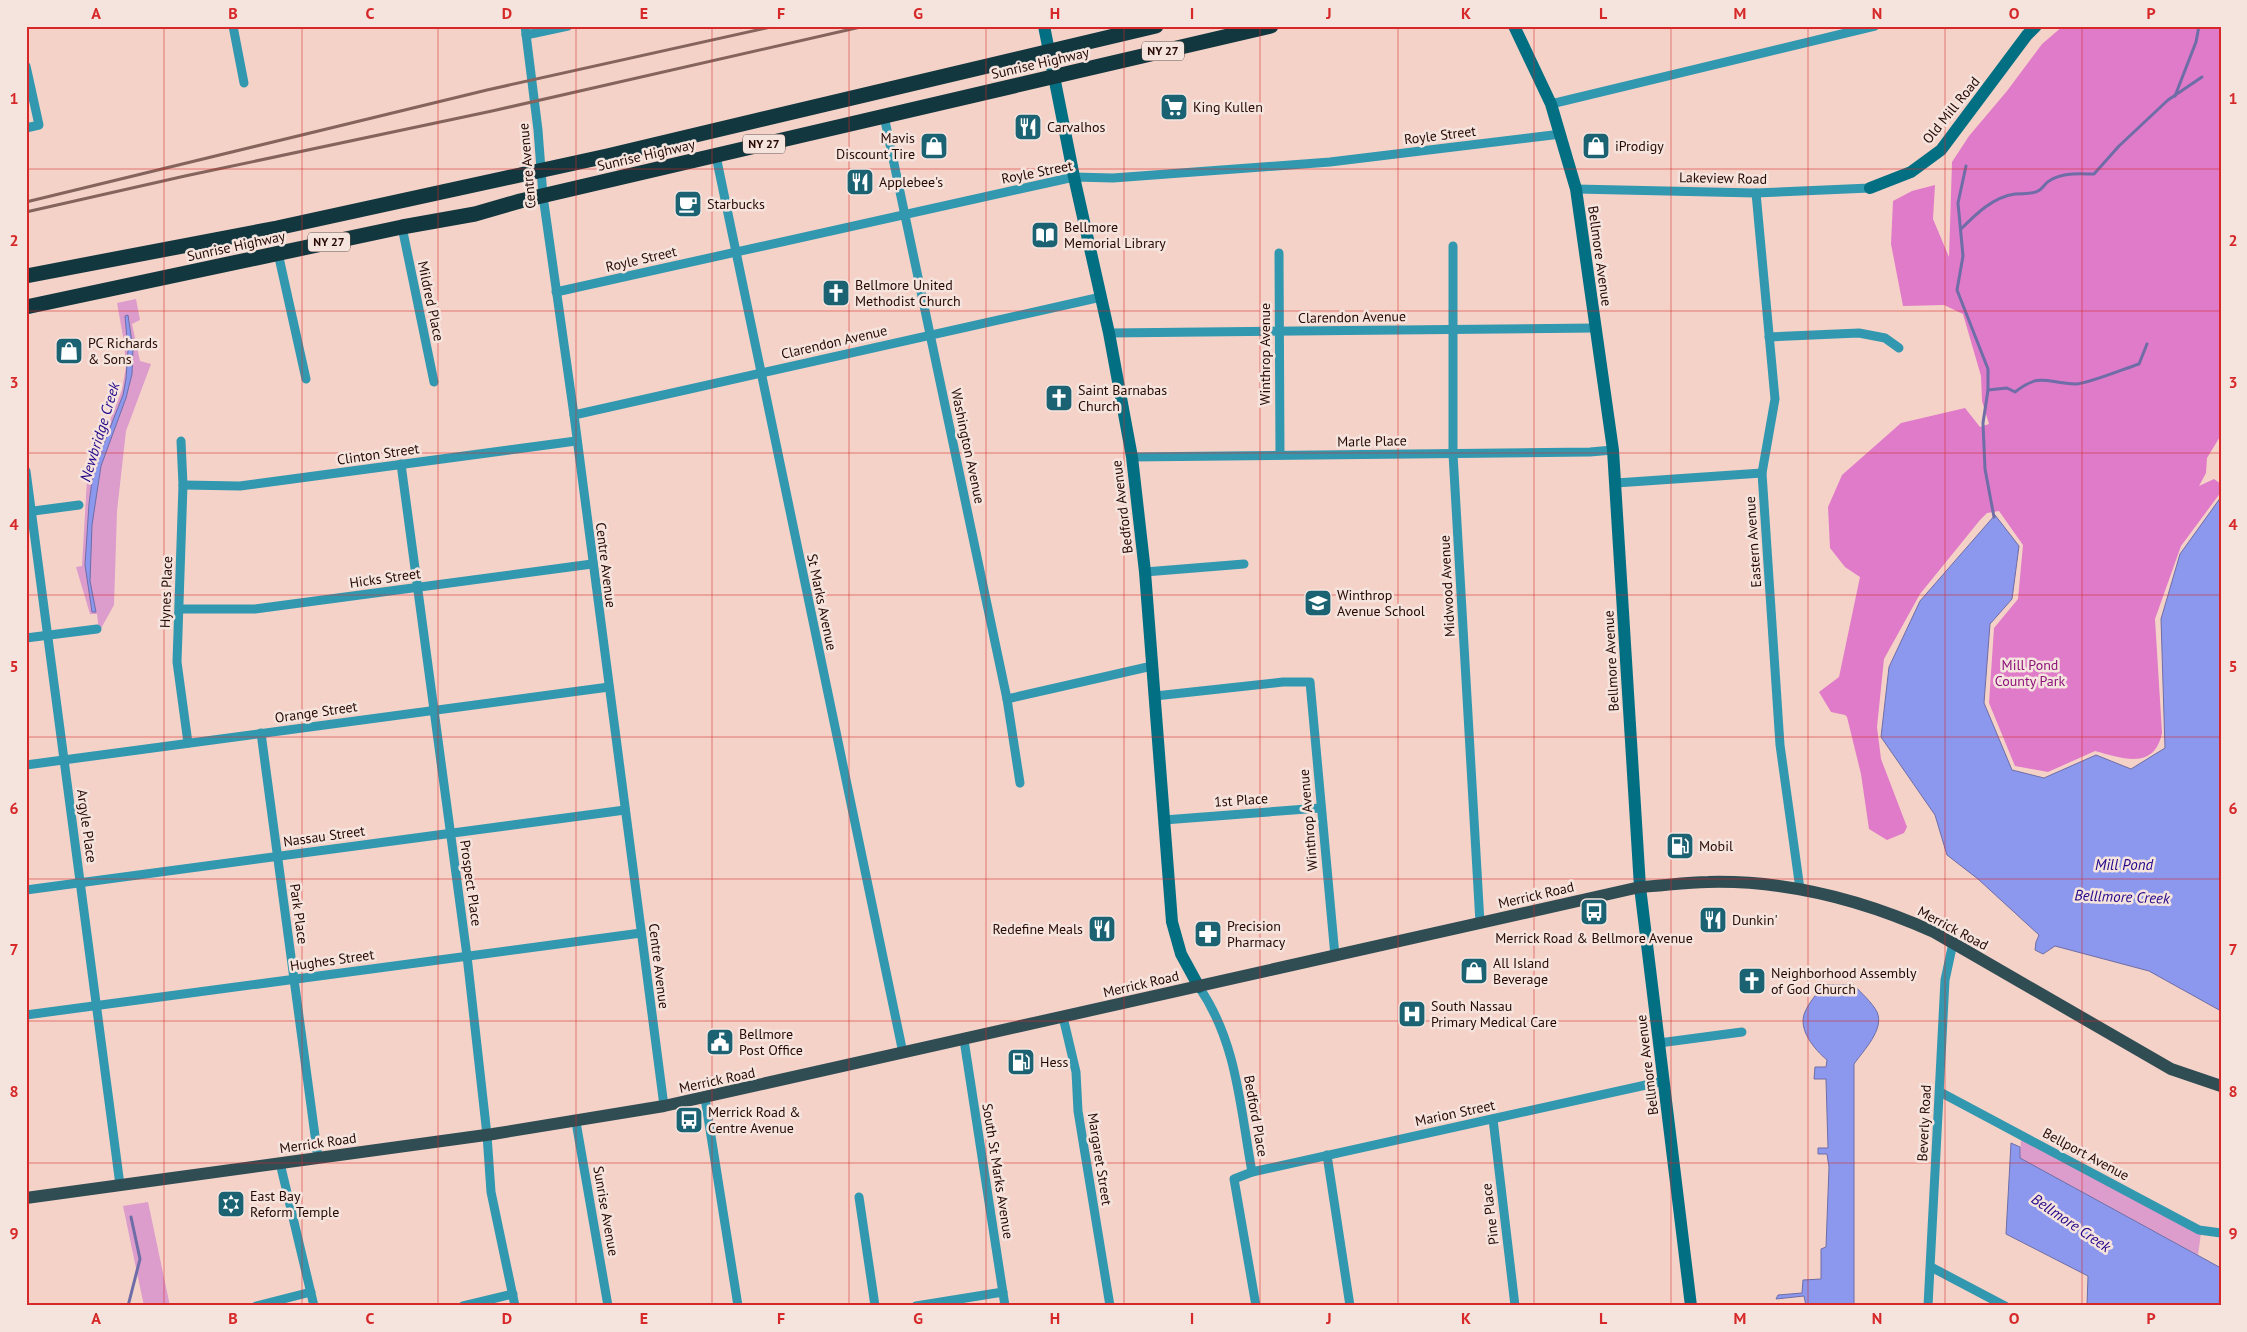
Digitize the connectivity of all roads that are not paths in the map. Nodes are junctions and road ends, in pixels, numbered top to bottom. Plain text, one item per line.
1 (233, 26) edge
2 (568, 26) edge
3 (1044, 26) edge
4 (1156, 26) edge
5 (1271, 26) edge
6 (1514, 26) edge
7 (1875, 26) edge
8 (2036, 26) edge
9 (526, 31) edge
10 (1049, 52) junction
11 (26, 66) edge
12 (1054, 76) junction
13 (244, 83) dead end
14 (1551, 104) junction
15 (884, 116) junction
16 (26, 128) edge
17 (1561, 134) junction
18 (716, 156) junction
19 (541, 170) junction
20 (1074, 177) junction
21 (1870, 188) joint
22 (1576, 189) junction
23 (1756, 194) junction
24 (543, 196) junction
25 (905, 214) junction
26 (402, 227) junction
27 (1452, 246) dead end
28 (735, 252) junction
29 (278, 253) junction
30 (1279, 253) dead end
31 (26, 276) edge
32 (556, 292) junction
33 (1101, 297) junction
34 (26, 307) edge
35 (1595, 328) junction
36 (1453, 330) junction
37 (1279, 331) junction
38 (1109, 333) junction
39 (930, 335) junction
40 (1769, 338) junction
41 (1899, 348) dead end
42 (760, 373) junction
43 (306, 378) dead end
44 (434, 382) dead end
45 (574, 415) junction
46 (182, 440) dead end
47 (576, 441) junction
48 (1613, 450) junction
49 (1453, 454) junction
50 (1280, 455) junction
51 (1132, 457) junction
52 (401, 464) junction
53 (26, 471) edge
54 (1762, 473) junction
55 (1616, 483) junction
56 (183, 485) junction
57 (79, 505) dead end
58 (29, 512) edge
59 (592, 564) junction
60 (1244, 564) dead end
61 (1144, 572) junction
62 (418, 587) junction
63 (180, 609) junction
64 (96, 629) dead end
65 (48, 635) junction
66 (26, 638) edge
67 (1152, 666) junction
68 (609, 687) junction
69 (1155, 696) junction
70 (1007, 699) junction
71 (434, 710) junction
72 (262, 734) junction
73 (188, 743) junction
74 (65, 759) junction
75 (26, 765) edge
76 (1020, 782) dead end
77 (1320, 808) junction
78 (625, 810) junction
79 (1164, 820) junction
80 (450, 833) junction
81 (278, 856) junction
82 (81, 882) junction
83 (1640, 888) junction
84 (1800, 889) junction
85 (26, 890) edge
86 (1480, 923) junction
87 (641, 933) junction
88 (1953, 943) junction
89 (467, 956) junction
90 (1335, 956) junction
91 (294, 979) junction
92 (1199, 987) junction
93 (98, 1005) junction
94 (26, 1015) edge
95 (1063, 1017) junction
96 (1742, 1032) dead end
97 (964, 1040) junction
98 (1659, 1044) junction
99 (903, 1053) junction
100 (1664, 1081) junction
101 (2221, 1086) edge
102 (1940, 1092) junction
103 (705, 1098) junction
104 (664, 1106) junction
105 (1493, 1119) junction
106 (576, 1122) junction
107 (487, 1135) junction
108 (1327, 1155) junction
109 (318, 1158) junction
110 (280, 1163) junction
111 (1252, 1172) junction
112 (120, 1185) junction
113 (859, 1197) dead end
114 (26, 1198) edge
115 (2221, 1233) edge
116 (1931, 1267) junction
117 (311, 1292) junction
118 (1003, 1292) junction
119 (513, 1294) junction
120 (256, 1306) edge
121 (314, 1306) edge
122 (463, 1306) edge
123 (515, 1306) edge
124 (608, 1306) edge
125 (738, 1306) edge
126 (875, 1306) edge
127 (916, 1306) edge
128 (1005, 1306) edge
129 (1110, 1306) edge
130 (1256, 1306) edge
131 (1350, 1306) edge
132 (1515, 1306) edge
133 (1690, 1306) edge
134 (1928, 1306) edge
135 (2005, 1306) edge

1 - 13 street
2 - 9 street
3 - 10 street, Bedford Avenue
4 - 10 highway, Sunrise Highway / NY 27
5 - 12 highway, Sunrise Highway / NY 27
6 - 14 street, Bellmore Avenue
7 - 14 street
8 - 21 street, Old Mill Road
9 - 19 street, Centre Avenue
10 - 12 street, Bedford Avenue
10 - 19 highway, Sunrise Highway / NY 27
11 - 16 street
12 - 15 highway, Sunrise Highway / NY 27
12 - 20 street, Bedford Avenue
14 - 17 street, Bellmore Avenue
15 - 18 highway, Sunrise Highway / NY 27
15 - 25 street, Washington Avenue
17 - 20 street, Royle Street
17 - 22 street, Bellmore Avenue
18 - 24 highway, Sunrise Highway / NY 27
18 - 28 street, St Marks Avenue
19 - 24 street, Centre Avenue
19 - 31 highway, Sunrise Highway / NY 27
20 - 25 street, Royle Street
20 - 33 street, Bedford Avenue
21 - 23 street, Lakeview Road
22 - 23 street, Lakeview Road
22 - 35 street, Bellmore Avenue
23 - 40 street, Eastern Avenue
24 - 26 highway, Sunrise Highway / NY 27
24 - 32 street, Centre Avenue
25 - 28 street, Royle Street
25 - 39 street, Washington Avenue
26 - 29 highway, Sunrise Highway / NY 27
26 - 44 street, Mildred Place
27 - 36 street, Midwood Avenue
28 - 32 street, Royle Street
28 - 42 street, St Marks Avenue
29 - 34 highway, Sunrise Highway / NY 27
29 - 43 street
30 - 37 street, Winthrop Avenue
32 - 45 street, Centre Avenue
33 - 38 street, Bedford Avenue
33 - 39 street, Clarendon Avenue
35 - 36 street, Clarendon Avenue
35 - 48 street, Bellmore Avenue
36 - 37 street, Clarendon Avenue
36 - 49 street, Midwood Avenue
37 - 38 street, Clarendon Avenue
37 - 50 street, Winthrop Avenue
38 - 51 street, Bedford Avenue
39 - 42 street, Clarendon Avenue
39 - 70 street, Washington Avenue
40 - 41 street
40 - 54 street, Eastern Avenue
42 - 45 street, Clarendon Avenue
42 - 99 street, St Marks Avenue
45 - 47 street, Centre Avenue
46 - 56 street, Hynes Place
47 - 52 street, Clinton Street
47 - 59 street, Centre Avenue
48 - 49 street, Marle Place
48 - 55 street, Bellmore Avenue
49 - 50 street, Marle Place
49 - 86 street, Midwood Avenue
50 - 51 street, Marle Place
51 - 61 street, Bedford Avenue
52 - 56 street, Clinton Street
52 - 62 street, Prospect Place
53 - 58 street, Argyle Place
54 - 55 street
54 - 84 street, Eastern Avenue
55 - 83 street, Bellmore Avenue
56 - 63 street, Hynes Place
57 - 58 street
58 - 65 street, Argyle Place
59 - 62 street, Hicks Street
59 - 68 street, Centre Avenue
60 - 61 street
61 - 67 street, Bedford Avenue
62 - 63 street, Hicks Street
62 - 71 street, Prospect Place
63 - 73 street, Hynes Place
64 - 65 street
65 - 66 street
65 - 74 street, Argyle Place
67 - 69 street, Bedford Avenue
67 - 70 street
68 - 71 street, Orange Street
68 - 78 street, Centre Avenue
69 - 77 street, Winthrop Avenue
69 - 79 street, Bedford Avenue
70 - 76 street, Washington Avenue
71 - 72 street, Orange Street
71 - 80 street, Prospect Place
72 - 73 street, Orange Street
72 - 81 street, Park Place
73 - 74 street, Orange Street
74 - 75 street, Orange Street
74 - 82 street, Argyle Place
77 - 79 street, 1st Place
77 - 90 street, Winthrop Avenue
78 - 80 street, Nassau Street
78 - 87 street, Centre Avenue
79 - 92 street, Bedford Avenue
80 - 81 street, Nassau Street
80 - 89 street, Prospect Place
81 - 82 street, Nassau Street
81 - 91 street, Park Place
82 - 85 street, Nassau Street
82 - 93 street, Argyle Place
83 - 84 main road, Merrick Road
83 - 86 main road, Merrick Road
83 - 98 street, Bellmore Avenue
84 - 88 main road, Merrick Road
86 - 90 main road, Merrick Road
87 - 89 street, Hughes Street
87 - 104 street, Centre Avenue
88 - 101 main road, Merrick Road
88 - 102 street, Beverly Road
89 - 91 street, Hughes Street
89 - 107 street, Prospect Place
90 - 92 main road, Merrick Road
91 - 93 street, Hughes Street
91 - 109 street, Park Place
92 - 95 main road, Merrick Road
92 - 111 street, Bedford Place
93 - 94 street, Hughes Street
93 - 112 street, Argyle Place
95 - 97 main road, Merrick Road
95 - 129 street, Margaret Street
96 - 98 street
97 - 99 main road, Merrick Road
97 - 118 street, South St Marks Avenue
98 - 100 street, Bellmore Avenue
99 - 103 main road, Merrick Road
100 - 105 street, Marion Street
100 - 133 street, Bellmore Avenue
102 - 115 street, Bellport Avenue
102 - 116 street, Beverly Road
103 - 104 main road, Merrick Road
103 - 125 street
104 - 106 main road, Merrick Road
105 - 108 street, Marion Street
105 - 132 street, Pine Place
106 - 107 main road, Merrick Road
106 - 124 street, Sunrise Avenue
107 - 109 main road, Merrick Road
107 - 119 street, Prospect Place
108 - 111 street, Marion Street
108 - 131 street
109 - 110 main road, Merrick Road
110 - 112 main road, Merrick Road
110 - 117 street
111 - 130 street, Bedford Place
112 - 114 main road, Merrick Road
113 - 126 street
116 - 134 street, Beverly Road
116 - 135 street
117 - 120 street
117 - 121 street
118 - 127 street
118 - 128 street, South St Marks Avenue
119 - 122 street
119 - 123 street, Prospect Place

